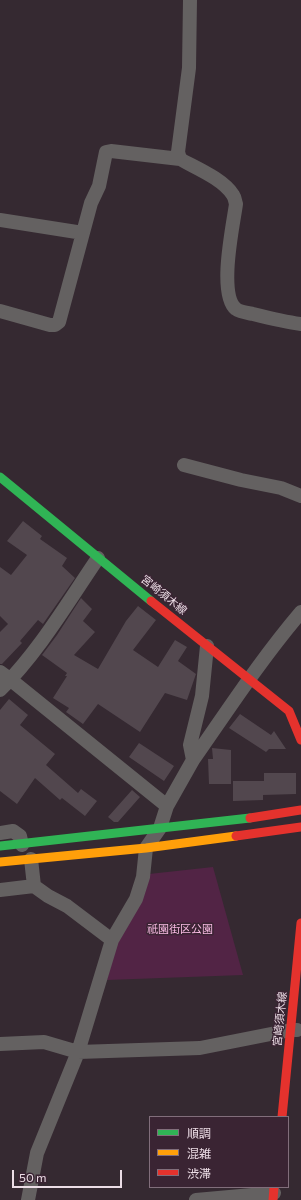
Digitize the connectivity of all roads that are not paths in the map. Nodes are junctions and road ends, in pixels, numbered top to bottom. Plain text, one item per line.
1 (190, 0) edge
2 (180, 159) junction
3 (0, 220) edge
4 (83, 234) junction
5 (0, 311) edge
6 (301, 324) edge
7 (184, 465) dead end
8 (0, 477) edge
9 (301, 496) edge
10 (98, 558) junction
11 (301, 612) edge
12 (207, 646) junction
13 (5, 676) edge
14 (249, 680) junction
15 (0, 690) edge
16 (289, 711) junction
17 (301, 725) edge
18 (301, 740) edge
19 (193, 760) junction
20 (167, 806) junction
21 (301, 810) edge
22 (301, 827) edge
23 (160, 828) junction
24 (0, 833) edge
25 (22, 845) junction
26 (0, 846) edge
27 (146, 848) junction
28 (31, 859) junction
29 (0, 862) edge
30 (34, 886) junction
31 (0, 890) edge
32 (301, 923) edge
33 (112, 940) junction
34 (296, 1030) edge
35 (0, 1044) edge
36 (78, 1052) junction
37 (282, 1116) edge
38 (274, 1193) edge
39 (28, 1200) edge
40 (196, 1200) edge

1 - 2 street
2 - 4 street
2 - 6 street
3 - 4 street
4 - 5 street
7 - 9 street
8 - 10 street, 宮崎須木線
10 - 12 street, 宮崎須木線
10 - 13 street
11 - 14 street
12 - 14 street, 宮崎須木線
12 - 19 street
13 - 15 street
13 - 20 street
14 - 16 street, 宮崎須木線
14 - 19 street
16 - 17 street
16 - 18 street, 宮崎須木線
19 - 20 street
20 - 23 street
21 - 23 street
22 - 27 street
23 - 25 street
23 - 27 street
24 - 25 street
25 - 26 street
27 - 28 street
27 - 33 street
28 - 29 street
28 - 30 street
30 - 31 street
30 - 33 street
32 - 34 street, 宮崎須木線
33 - 36 street
34 - 36 street
34 - 37 street, 宮崎須木線
35 - 36 street
36 - 39 street
38 - 40 street

